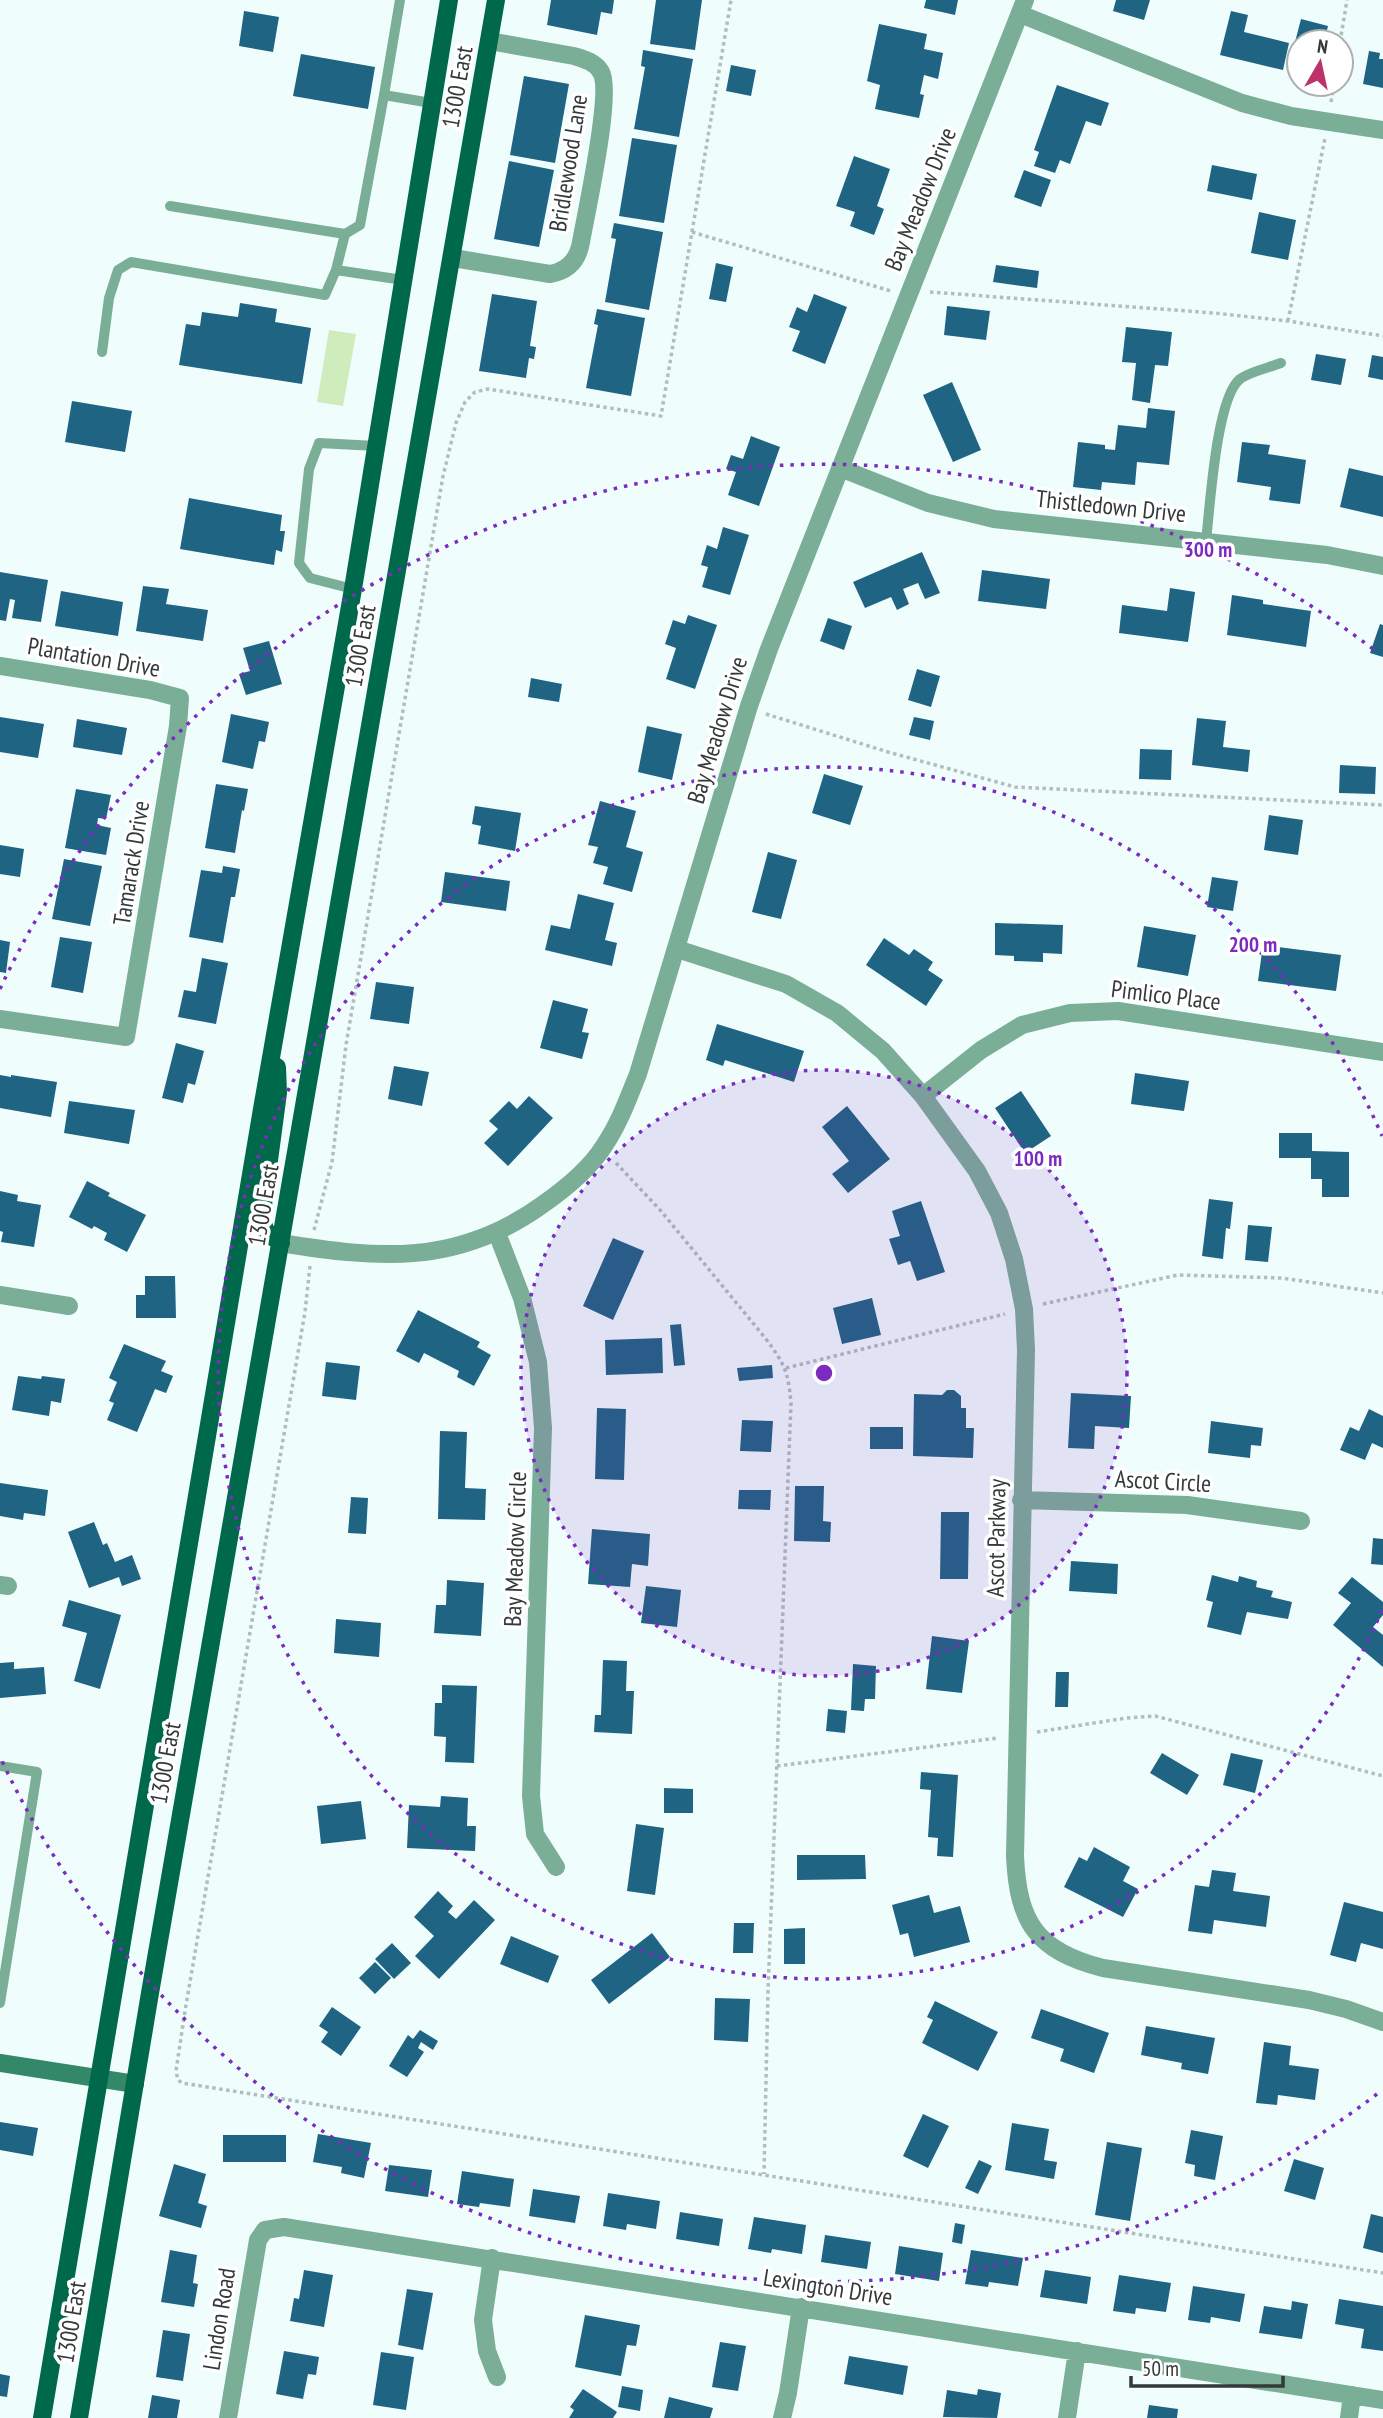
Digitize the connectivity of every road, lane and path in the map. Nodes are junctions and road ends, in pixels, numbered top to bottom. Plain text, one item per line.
1 (400, 0) edge
2 (449, 0) edge
3 (496, 0) edge
4 (1347, 0) edge
5 (1023, 7) edge
6 (1342, 28) edge
7 (489, 41) junction
8 (384, 95) junction
9 (1332, 98) edge
10 (431, 103) junction
11 (1328, 121) junction
12 (1383, 130) edge
13 (170, 206) dead end
14 (692, 232) dead end
15 (345, 234) junction
16 (453, 258) junction
17 (336, 270) junction
18 (403, 280) junction
19 (910, 292) junction
20 (1288, 321) junction
21 (1383, 336) edge
22 (102, 352) dead end
23 (1281, 363) dead end
24 (376, 446) junction
25 (840, 468) junction
26 (1206, 541) junction
27 (1383, 566) edge
28 (353, 589) junction
29 (0, 666) edge
30 (180, 698) joint
31 (749, 706) junction
32 (1383, 805) edge
33 (677, 949) junction
34 (0, 1019) edge
35 (276, 1035) junction
36 (1383, 1052) edge
37 (923, 1096) junction
38 (603, 1148) junction
39 (497, 1233) junction
40 (281, 1243) junction
41 (1383, 1293) edge
42 (0, 1295) edge
43 (69, 1306) dead end
44 (1024, 1309) junction
45 (786, 1368) junction
46 (1021, 1500) junction
47 (1301, 1521) dead end
48 (1017, 1735) junction
49 (0, 1766) edge
50 (778, 1766) junction
51 (1383, 1776) edge
52 (556, 1867) dead end
53 (0, 2003) edge
54 (1383, 2022) edge
55 (0, 2063) edge
56 (98, 2078) junction
57 (135, 2084) junction
58 (764, 2174) dead end
59 (265, 2230) joint
60 (492, 2258) junction
61 (801, 2308) junction
62 (1077, 2351) junction
63 (497, 2376) dead end
64 (1352, 2395) junction
65 (1383, 2400) edge
66 (42, 2418) edge
67 (79, 2418) edge
68 (228, 2418) edge
69 (782, 2418) edge
70 (1067, 2418) edge
71 (1349, 2418) edge

1 - 8 lane
2 - 10 main road, 1300 East
3 - 7 main road, 1300 East
4 - 6 path
5 - 11 street
5 - 19 street, Bay Meadow Drive
7 - 16 main road, 1300 East
7 - 16 street, Bridlewood Lane
8 - 10 lane
8 - 15 lane
9 - 11 path
10 - 18 main road, 1300 East
11 - 12 street
11 - 20 path
13 - 15 lane
14 - 19 path
15 - 17 lane
16 - 40 main road, 1300 East
17 - 18 lane
17 - 22 lane
18 - 24 main road, 1300 East
19 - 20 path
19 - 25 street, Bay Meadow Drive
20 - 21 path
23 - 26 lane
24 - 28 main road, 1300 East
24 - 28 lane
25 - 26 street, Thistledown Drive
25 - 31 street, Bay Meadow Drive
26 - 27 street, Thistledown Drive
28 - 35 main road, 1300 East
29 - 30 street, Plantation Drive
30 - 34 street, Tamarack Drive
31 - 32 path
31 - 33 street, Bay Meadow Drive
33 - 37 street, Ascot Parkway
33 - 38 street, Bay Meadow Drive
35 - 40 main road
35 - 56 main road, 1300 East
36 - 37 street, Pimlico Place
37 - 44 street, Ascot Parkway
38 - 39 street, Bay Meadow Drive
38 - 45 path
39 - 40 street, Bay Meadow Drive
39 - 52 street, Bay Meadow Circle
40 - 57 main road, 1300 East
41 - 44 path
42 - 43 street
44 - 45 path
44 - 46 street, Ascot Parkway
45 - 50 path
46 - 47 street, Ascot Circle
46 - 48 street, Ascot Parkway
48 - 50 path
48 - 51 path
48 - 54 street, Ascot Parkway
49 - 53 lane
50 - 58 path
55 - 56 street
56 - 57 street
56 - 66 main road, 1300 East
57 - 67 main road, 1300 East
59 - 60 street, Lexington Drive
59 - 68 street, Lindon Road
60 - 61 street, Lexington Drive
60 - 63 street
61 - 62 street, Lexington Drive
61 - 69 street
62 - 64 street, Lexington Drive
62 - 70 street
64 - 65 street, Lexington Drive
64 - 71 street

